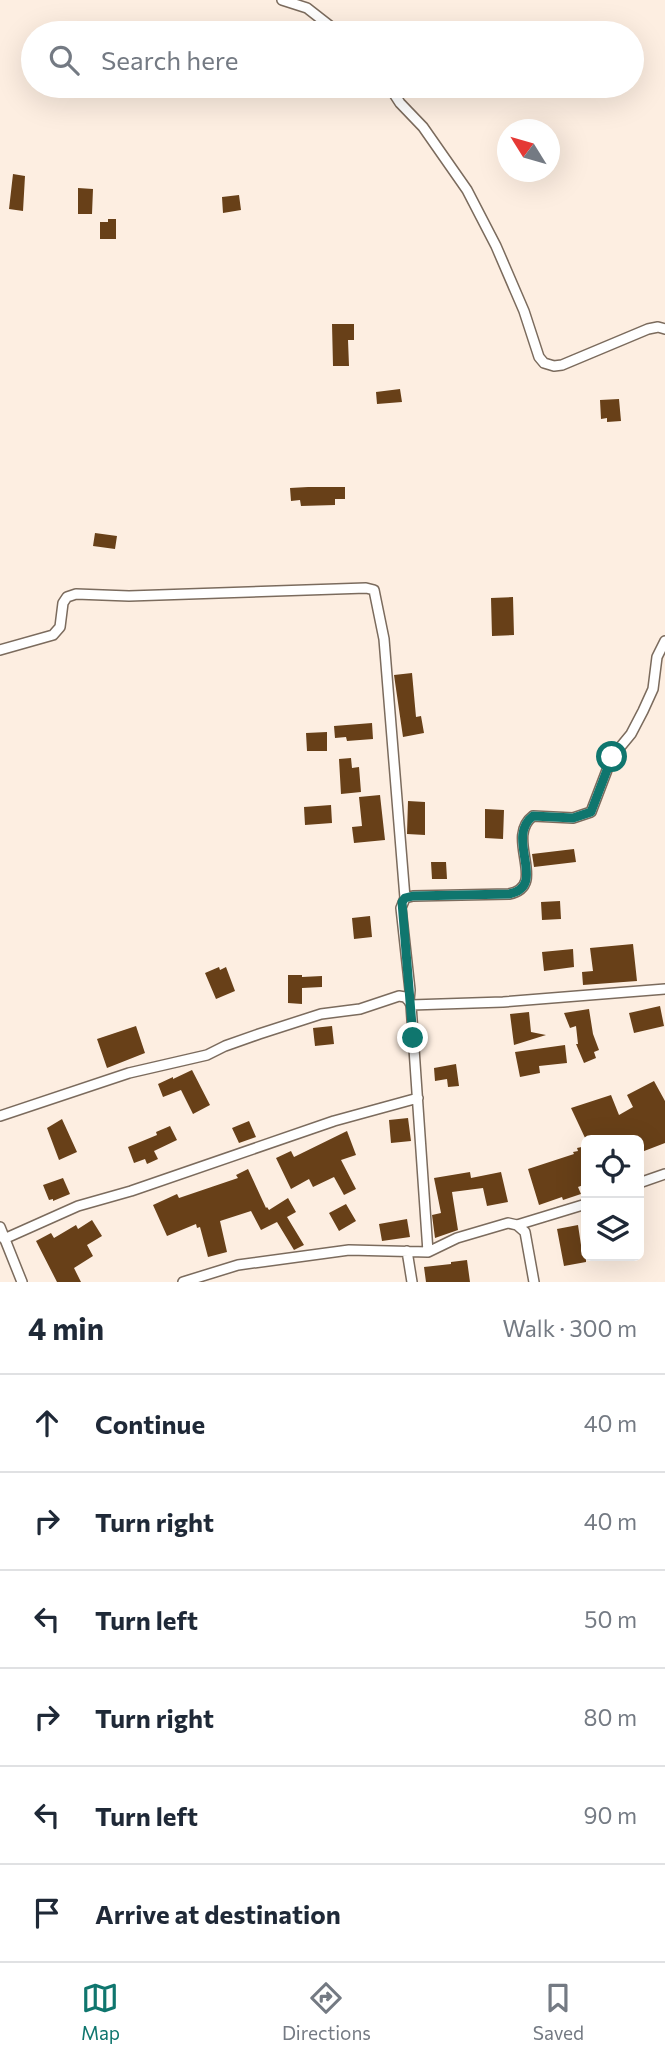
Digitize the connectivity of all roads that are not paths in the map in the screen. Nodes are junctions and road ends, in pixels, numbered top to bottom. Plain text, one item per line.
1 (282, 0) edge
2 (324, 21) edge
3 (396, 98) edge
4 (665, 329) edge
5 (665, 641) edge
6 (0, 650) edge
7 (405, 898) junction
8 (665, 989) edge
9 (410, 1003) junction
10 (418, 1098) junction
11 (0, 1116) edge
12 (665, 1174) edge
13 (644, 1181) edge
14 (581, 1205) edge
15 (517, 1225) junction
16 (0, 1227) edge
17 (4, 1238) junction
18 (407, 1251) junction
19 (428, 1252) junction
20 (22, 1282) edge
21 (183, 1282) edge
22 (412, 1282) edge
23 (534, 1282) edge

1 - 2 street
3 - 4 street
5 - 7 street
6 - 7 street
7 - 9 street
8 - 9 street
9 - 10 street
9 - 11 street
10 - 17 street
10 - 19 street
12 - 13 street
14 - 15 street
15 - 19 street
15 - 23 street
16 - 17 street
17 - 20 street
18 - 19 street
18 - 21 street
18 - 22 street

